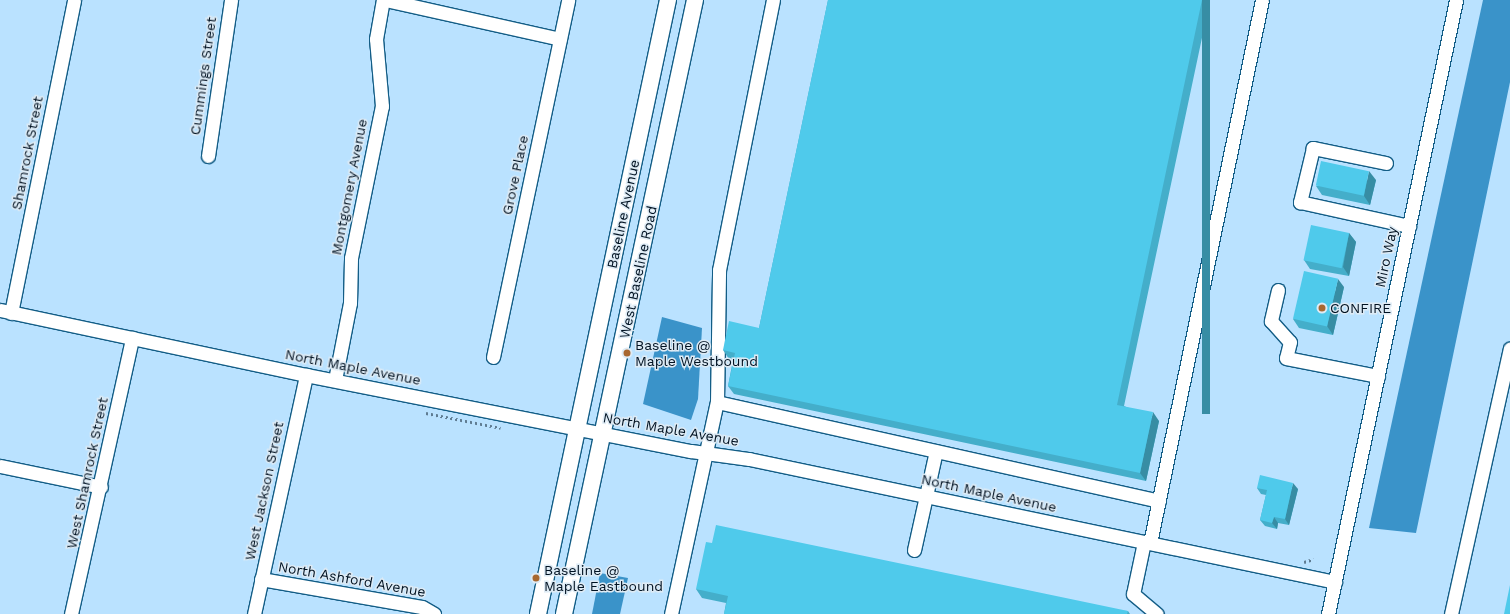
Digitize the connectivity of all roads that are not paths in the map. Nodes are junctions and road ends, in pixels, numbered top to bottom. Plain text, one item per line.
1 (74, 0) edge
2 (231, 0) edge
3 (385, 0) edge
4 (568, 0) edge
5 (668, 0) edge
6 (696, 0) edge
7 (773, 0) edge
8 (1262, 0) edge
9 (1456, 0) edge
10 (560, 38) junction
11 (208, 156) dead end
12 (1386, 163) dead end
13 (1409, 226) junction
14 (1278, 290) dead end
15 (6, 311) edge
16 (132, 338) junction
17 (1510, 348) edge
18 (493, 357) dead end
19 (306, 374) junction
20 (1378, 376) junction
21 (335, 380) junction
22 (717, 402) junction
23 (578, 428) junction
24 (603, 432) junction
25 (936, 451) junction
26 (705, 453) junction
27 (0, 466) edge
28 (101, 487) junction
29 (926, 496) junction
30 (1159, 501) junction
31 (1147, 543) junction
32 (914, 550) dead end
33 (261, 578) junction
34 (1335, 582) junction
35 (71, 614) edge
36 (254, 614) edge
37 (434, 614) edge
38 (538, 614) edge
39 (564, 614) edge
40 (671, 614) edge
41 (1157, 614) edge
42 (1328, 614) edge
43 (1451, 614) edge

1 - 15 street, Shamrock Street
2 - 11 street, Cummings Street
3 - 10 street
3 - 21 street, Montgomery Avenue
4 - 10 street, Grove Place
5 - 23 main road, Baseline Avenue
6 - 24 main road, West Baseline Road
7 - 22 street
8 - 30 street
9 - 13 street, Miro Way
10 - 18 street, Grove Place
12 - 13 street
13 - 20 street, Miro Way
14 - 20 street
15 - 16 street, North Maple Avenue
16 - 19 street, North Maple Avenue
16 - 28 street, West Shamrock Street
17 - 43 street
19 - 21 street, North Maple Avenue
19 - 33 street, West Jackson Street
20 - 34 street, Miro Way
21 - 23 street, North Maple Avenue
22 - 25 street
22 - 26 street
23 - 24 street, North Maple Avenue
23 - 38 main road
24 - 26 street, North Maple Avenue
24 - 39 main road, West Baseline Road
25 - 29 street
25 - 30 street
26 - 29 street, North Maple Avenue
26 - 40 street
27 - 28 street
28 - 35 street, West Shamrock Street
29 - 31 street, North Maple Avenue
29 - 32 street
30 - 31 street
31 - 34 street, North Maple Avenue
31 - 41 street
33 - 36 street, West Jackson Street
33 - 37 street, North Ashford Avenue
34 - 42 street, Miro Way

